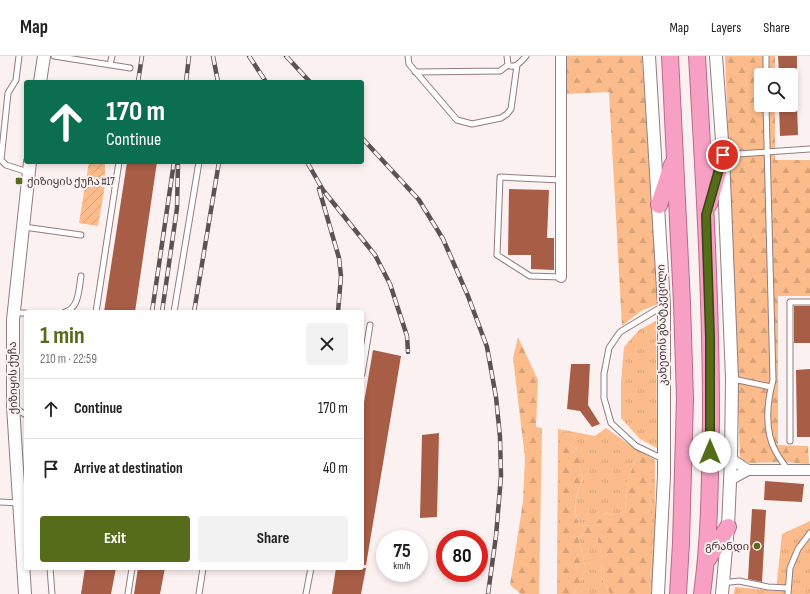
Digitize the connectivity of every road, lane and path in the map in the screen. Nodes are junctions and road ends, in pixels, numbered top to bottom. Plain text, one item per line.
1 (18, 56) edge
2 (44, 56) edge
3 (54, 56) edge
4 (112, 56) edge
5 (408, 56) edge
6 (507, 56) edge
7 (526, 56) edge
8 (562, 56) edge
9 (649, 56) edge
10 (670, 56) edge
11 (697, 56) edge
12 (716, 56) edge
13 (766, 56) edge
14 (110, 65) junction
15 (508, 65) junction
16 (517, 65) junction
17 (130, 68) dead end
18 (766, 68) edge
19 (415, 72) junction
20 (40, 80) edge
21 (766, 112) edge
22 (810, 149) edge
23 (767, 152) junction
24 (723, 155) junction
25 (675, 156) junction
26 (119, 164) edge
27 (199, 164) edge
28 (30, 167) edge
29 (561, 180) junction
30 (659, 205) junction
31 (706, 215) junction
32 (23, 227) junction
33 (81, 235) dead end
34 (81, 276) dead end
35 (561, 276) joint
36 (810, 302) edge
37 (664, 306) junction
38 (70, 310) edge
39 (96, 310) edge
40 (174, 310) edge
41 (13, 313) junction
42 (24, 313) edge
43 (370, 325) dead end
44 (364, 362) edge
45 (732, 378) junction
46 (771, 387) junction
47 (13, 406) junction
48 (24, 414) edge
49 (790, 441) dead end
50 (663, 459) junction
51 (731, 459) junction
52 (748, 470) junction
53 (788, 470) junction
54 (810, 470) edge
55 (730, 480) junction
56 (0, 502) edge
57 (23, 504) edge
58 (728, 527) junction
59 (810, 533) edge
60 (24, 549) edge
61 (707, 561) junction
62 (24, 570) edge
63 (50, 570) edge
64 (132, 570) edge
65 (203, 570) edge
66 (311, 570) edge
67 (722, 589) edge
68 (788, 591) edge
69 (25, 594) edge
70 (52, 594) edge
71 (128, 594) edge
72 (199, 594) edge
73 (306, 594) edge
74 (658, 594) edge
75 (678, 594) edge
76 (702, 594) edge

1 - 28 lane
2 - 20 street
3 - 14 lane
4 - 14 lane
5 - 19 lane
6 - 15 lane
7 - 16 lane
8 - 29 street
9 - 30 street, კახეთის გზატკეცილი
10 - 25 highway, კახეთის გზატკეცილი
11 - 31 highway
12 - 24 street
13 - 18 lane
14 - 17 lane
15 - 16 lane
15 - 19 lane
16 - 19 lane
21 - 23 lane
22 - 23 lane
23 - 24 lane
23 - 46 lane
24 - 31 highway
24 - 45 street
25 - 30 highway
25 - 75 highway, კახეთის გზატკეცილი
26 - 39 lane
27 - 40 lane
28 - 32 street, ქიზიყის ქუჩა
29 - 35 street
29 - 35 lane
30 - 37 street, კახეთის გზატკეცილი
31 - 61 highway
32 - 33 lane
32 - 41 street, ქიზიყის ქუჩა
34 - 38 lane
36 - 49 lane
37 - 50 street, კახეთის გზატკეცილი
37 - 50 lane
41 - 42 lane
41 - 47 street, ქიზიყის ქუჩა
43 - 44 lane
45 - 46 lane
45 - 51 street
46 - 53 lane
47 - 48 lane
47 - 57 street, ქიზიყის ქუჩა
50 - 74 street, კახეთის გზატკეცილი
51 - 52 street
51 - 55 street
52 - 53 street
52 - 55 street
53 - 54 street
55 - 58 street
56 - 57 lane
57 - 60 street, ქიზიყის ქუჩა
58 - 61 highway
58 - 67 street
59 - 68 lane
61 - 76 highway
62 - 69 street, ქიზიყის ქუჩა
63 - 70 lane
64 - 71 lane
65 - 72 lane
66 - 73 lane
67 - 68 lane

